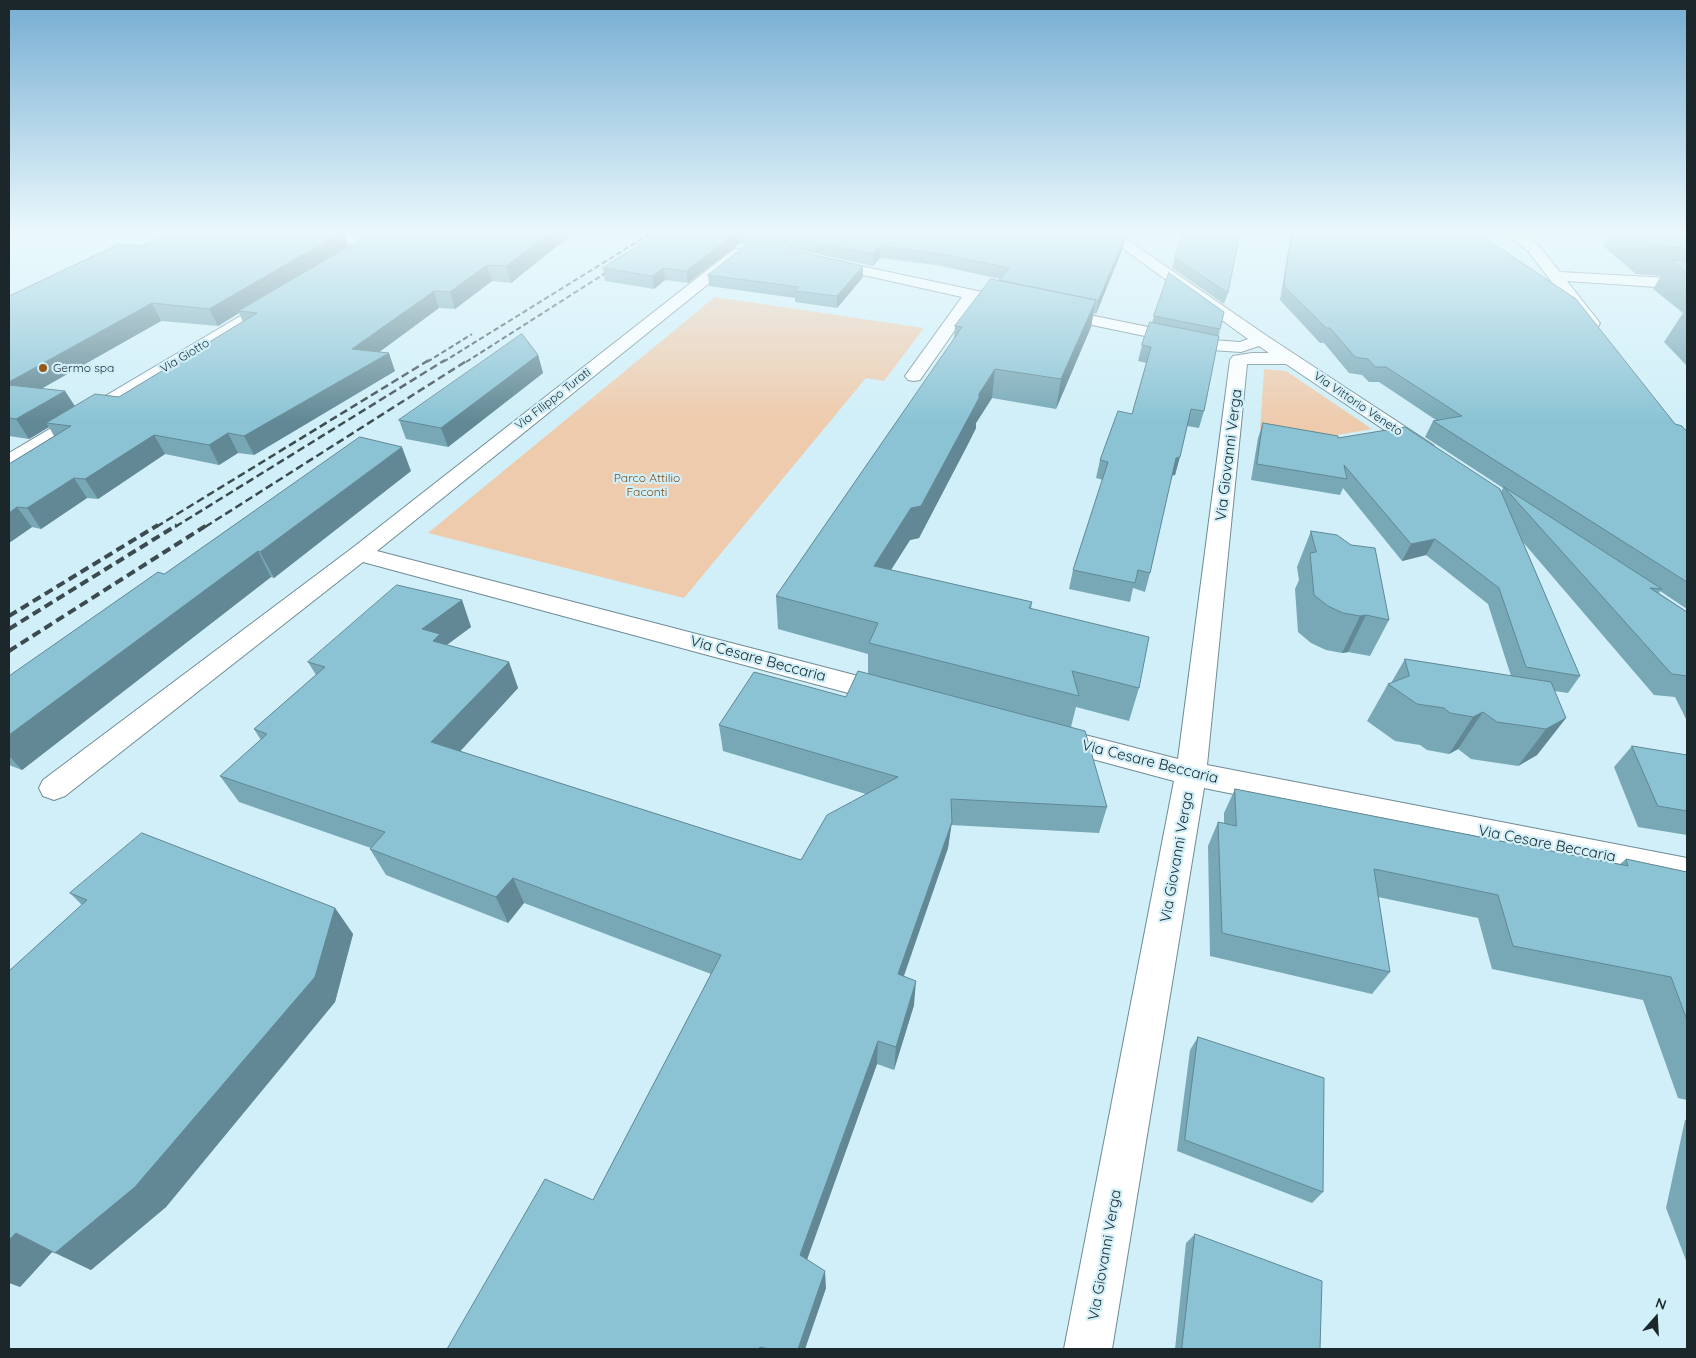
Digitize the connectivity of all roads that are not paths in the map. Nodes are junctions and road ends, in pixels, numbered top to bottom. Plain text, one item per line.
1 (285, 295) edge
2 (684, 295) edge
3 (972, 295) edge
4 (974, 295) edge
5 (1199, 295) edge
6 (1570, 295) edge
7 (1602, 336) edge
8 (1261, 340) junction
9 (1212, 345) junction
10 (1290, 359) junction
11 (1239, 360) junction
12 (914, 376) dead end
13 (9, 462) edge
14 (1445, 462) edge
15 (359, 554) junction
16 (914, 701) edge
17 (1029, 731) edge
18 (1191, 774) junction
19 (54, 788) dead end
20 (1687, 872) edge
21 (1088, 1349) edge

1 - 13 street, Via Giotto
2 - 15 street, Via Filippo Turati
3 - 12 street
4 - 9 street
5 - 8 street, Via Vittorio Veneto
6 - 7 street
8 - 9 street
8 - 10 street, Via Vittorio Veneto
9 - 11 street
10 - 11 street
10 - 14 street, Via Vittorio Veneto
11 - 18 street, Via Giovanni Verga
15 - 16 street, Via Cesare Beccaria
15 - 19 street, Via Filippo Turati
17 - 18 street, Via Cesare Beccaria
18 - 20 street, Via Cesare Beccaria
18 - 21 street, Via Giovanni Verga

